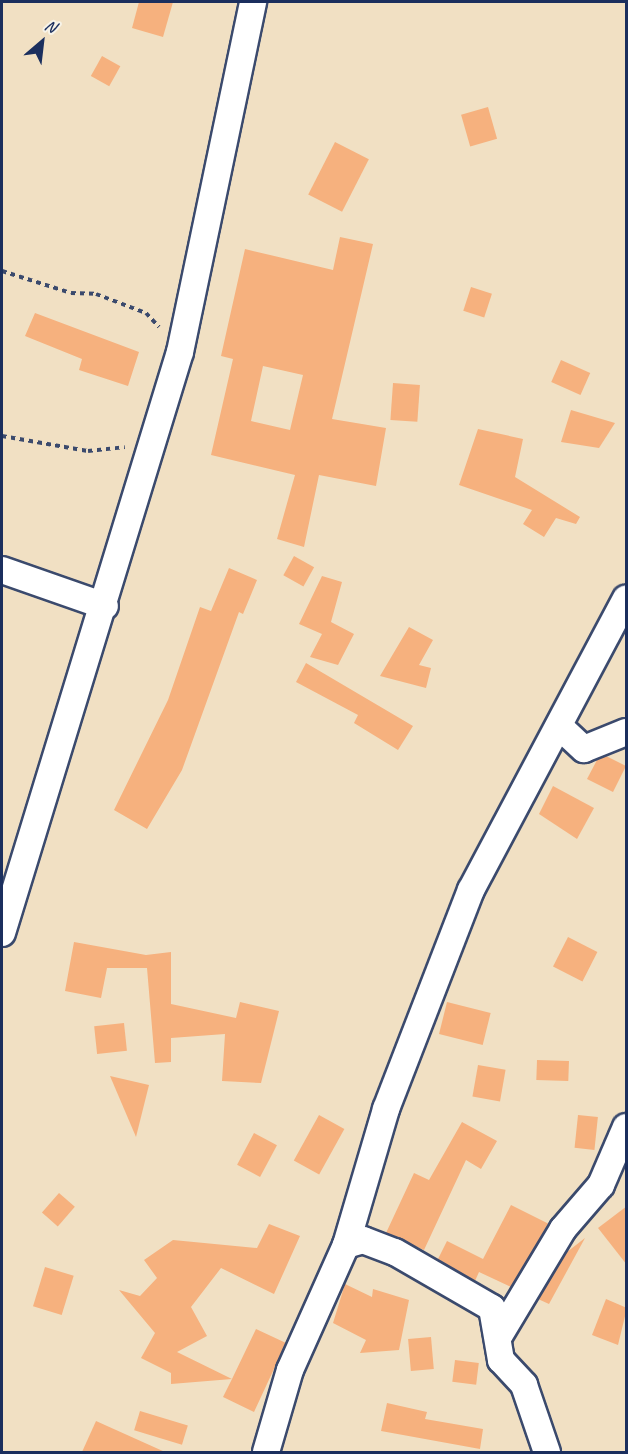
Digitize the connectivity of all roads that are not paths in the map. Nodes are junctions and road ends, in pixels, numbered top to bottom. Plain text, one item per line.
1 (253, 2) edge
2 (2, 570) edge
3 (627, 599) edge
4 (105, 606) junction
5 (559, 726) junction
6 (627, 732) edge
7 (2, 933) edge
8 (627, 1127) edge
9 (346, 1245) junction
10 (499, 1336) junction
11 (266, 1452) edge
12 (548, 1452) edge

1 - 4 street
2 - 4 street
3 - 5 street
4 - 7 street
5 - 6 street
5 - 9 street
8 - 10 street
9 - 10 street
9 - 11 street
10 - 12 street

